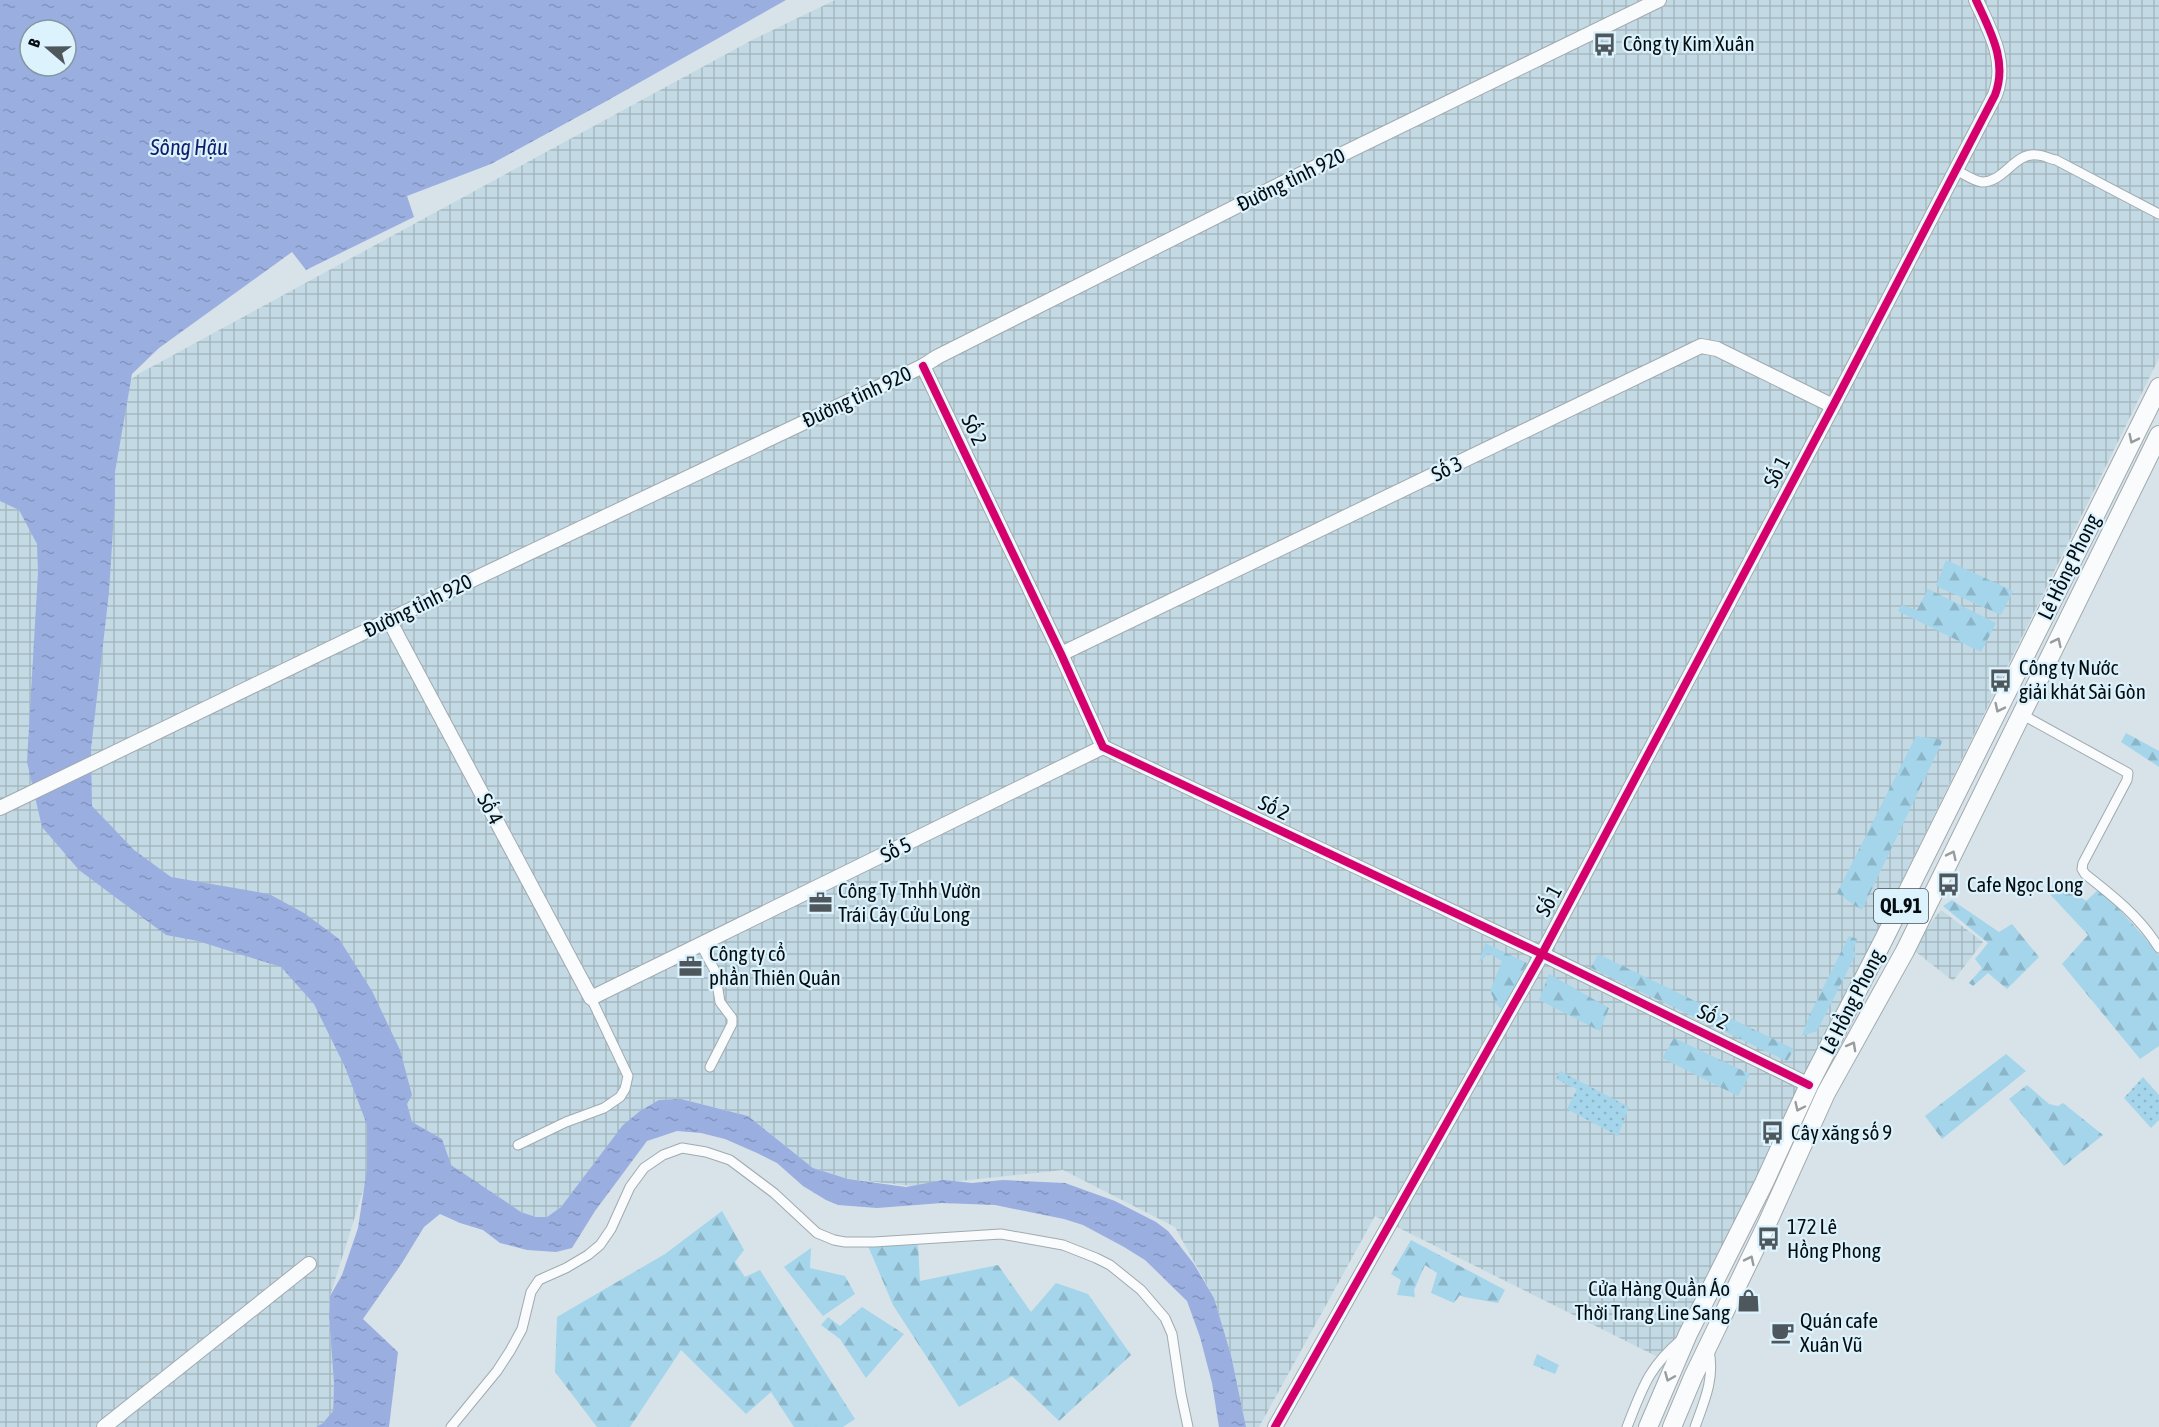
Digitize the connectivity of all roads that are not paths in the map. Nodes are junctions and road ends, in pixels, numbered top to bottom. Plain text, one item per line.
1 (1659, 0) edge
2 (1976, 0) edge
3 (1956, 170) junction
4 (2159, 214) edge
5 (923, 366) junction
6 (2159, 387) edge
7 (1833, 406) junction
8 (2159, 435) edge
9 (388, 620) junction
10 (1061, 654) junction
11 (2021, 714) junction
12 (1103, 747) junction
13 (0, 808) edge
14 (701, 945) junction
15 (2159, 948) edge
16 (1542, 954) junction
17 (591, 998) junction
18 (710, 1067) dead end
19 (1809, 1084) junction
20 (1826, 1093) junction
21 (518, 1145) dead end
22 (309, 1264) dead end
23 (1688, 1334) junction
24 (1708, 1345) junction
25 (104, 1427) edge
26 (452, 1427) edge
27 (1188, 1427) edge
28 (1275, 1427) edge
29 (1627, 1427) edge
30 (1648, 1427) edge
31 (1672, 1427) edge
32 (1695, 1427) edge

1 - 5 street, Đường tỉnh 920
2 - 3 street, Số 1
3 - 4 street
3 - 7 street, Số 1
5 - 9 street, Đường tỉnh 920
5 - 10 street, Số 2
6 -> 19 highway, Lê Hồng Phong / QL.91
7 - 10 street, Số 3
7 - 16 street, Số 1
11 -> 8 highway, Lê Hồng Phong / QL.91
9 - 13 street, Đường tỉnh 920
9 - 17 street, Số 4
10 - 12 street, Số 2
11 - 15 street
20 -> 11 highway, Lê Hồng Phong / QL.91
12 - 14 street, Số 5
12 - 16 street, Số 2
14 - 17 street, Số 5
14 - 18 street
16 - 19 street, Số 2
16 - 28 street, Số 1
17 - 21 street
19 - 20 highway
19 -> 23 highway, Lê Hồng Phong / QL.91
24 -> 20 highway, Lê Hồng Phong / QL.91
22 - 25 street
23 - 29 street
23 -> 30 highway, Lê Hồng Phong / QL.91
24 - 31 highway, Lê Hồng Phong / QL.91
24 - 32 street
26 - 27 street

